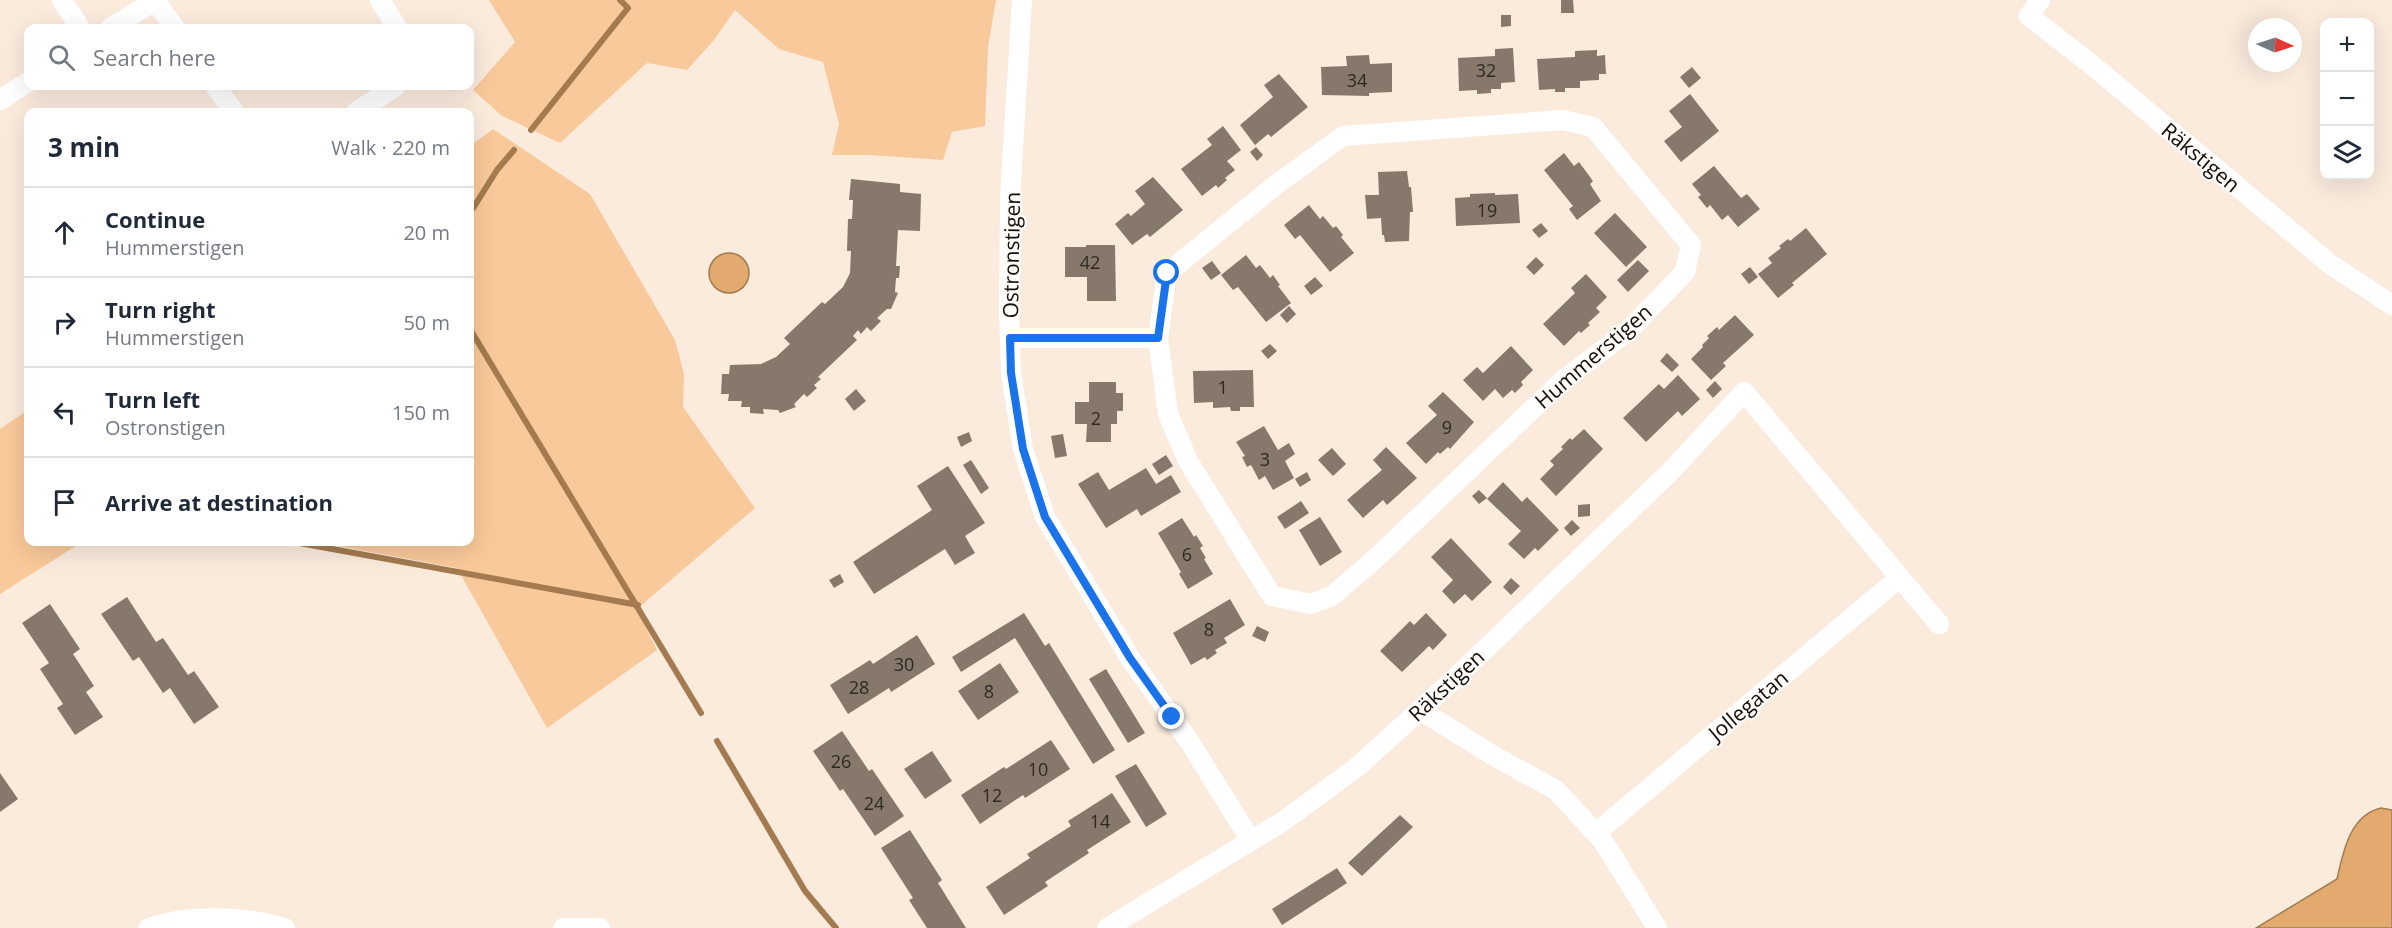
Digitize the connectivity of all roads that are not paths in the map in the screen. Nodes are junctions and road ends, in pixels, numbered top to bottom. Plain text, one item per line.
1 (62, 0) edge
2 (380, 0) edge
3 (1022, 0) edge
4 (2040, 0) edge
5 (156, 1) edge
6 (77, 24) edge
7 (117, 24) edge
8 (172, 24) edge
9 (395, 24) edge
10 (24, 85) edge
11 (218, 90) edge
12 (390, 90) edge
13 (0, 100) edge
14 (231, 108) edge
15 (362, 108) edge
16 (2392, 305) edge
17 (1010, 338) junction
18 (1158, 338) junction
19 (1899, 578) junction
20 (1939, 624) dead end
21 (1420, 710) junction
22 (1596, 833) junction
23 (1251, 841) junction
24 (149, 928) edge
25 (285, 928) edge
26 (563, 928) edge
27 (600, 928) edge
28 (1107, 928) edge
29 (1657, 928) edge

1 - 6 street
2 - 9 street
3 - 17 street, Ostronstigen
4 - 16 street, Räkstigen
5 - 7 street
5 - 8 street
10 - 13 street
11 - 14 street
12 - 15 street
17 - 18 street
17 - 23 street, Ostronstigen
18 - 18 street, Hummerstigen
19 - 20 street
19 - 21 street, Räkstigen
19 - 22 street, Jollegatan
21 - 22 street
21 - 23 street, Räkstigen
22 - 29 street
23 - 28 street, Räkstigen
24 - 25 street
26 - 27 street

